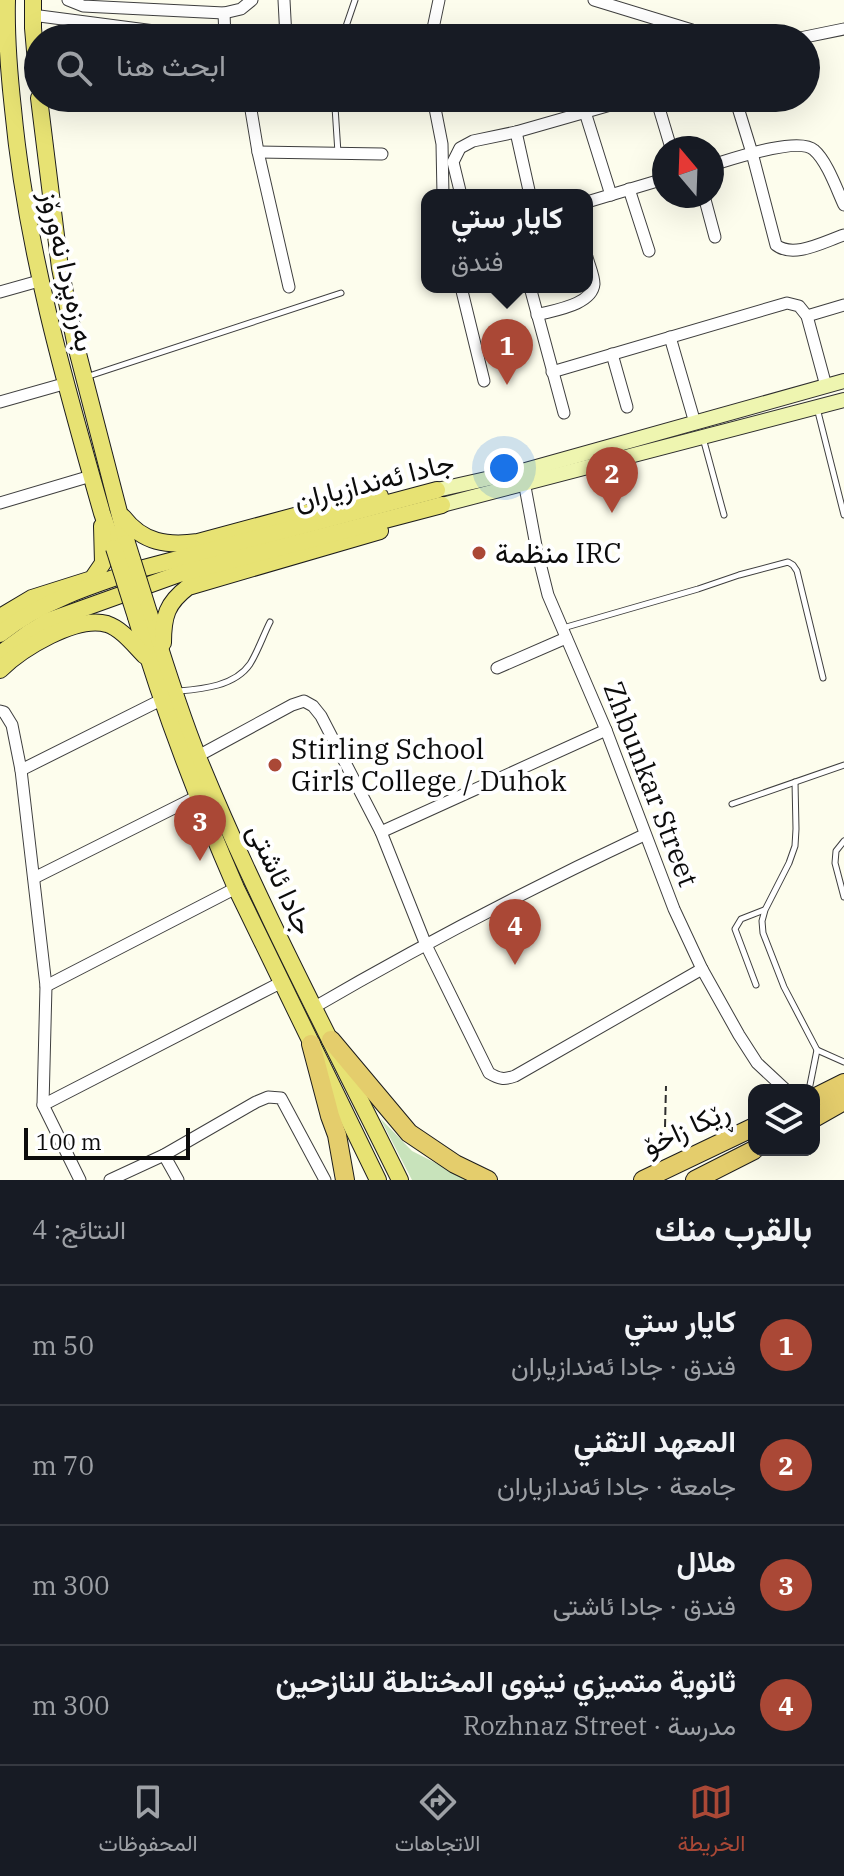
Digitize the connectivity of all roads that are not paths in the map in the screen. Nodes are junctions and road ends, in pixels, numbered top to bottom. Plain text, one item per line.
1 (7, 0) edge
2 (68, 0) edge
3 (252, 0) edge
4 (284, 0) edge
5 (355, 0) edge
6 (439, 0) edge
7 (594, 0) edge
8 (32, 8) edge
9 (224, 13) junction
10 (126, 24) edge
11 (224, 24) edge
12 (285, 24) edge
13 (347, 24) edge
14 (434, 24) edge
15 (672, 24) edge
16 (844, 29) edge
17 (820, 34) edge
18 (41, 112) edge
19 (251, 112) edge
20 (334, 112) edge
21 (436, 112) edge
22 (585, 112) joint
23 (660, 112) edge
24 (739, 112) edge
25 (516, 132) junction
26 (667, 136) edge
27 (258, 152) junction
28 (338, 153) junction
29 (752, 153) junction
30 (382, 154) dead end
31 (724, 161) edge
32 (652, 182) edge
33 (443, 189) edge
34 (460, 189) edge
35 (529, 189) edge
36 (629, 189) junction
37 (611, 195) junction
38 (593, 200) edge
39 (844, 205) edge
40 (707, 208) edge
41 (844, 235) edge
42 (715, 237) dead end
43 (649, 251) dead end
44 (39, 281) junction
45 (289, 287) dead end
46 (0, 292) edge
47 (341, 293) dead end
48 (462, 293) edge
49 (532, 293) edge
50 (590, 293) edge
51 (844, 305) edge
52 (537, 315) junction
53 (807, 316) junction
54 (670, 337) junction
55 (612, 354) junction
56 (552, 372) junction
57 (84, 378) junction
58 (484, 381) dead end
59 (844, 381) edge
60 (67, 383) junction
61 (826, 386) junction
62 (844, 400) edge
63 (0, 402) edge
64 (627, 407) dead end
65 (817, 407) junction
66 (564, 413) dead end
67 (695, 423) junction
68 (703, 437) junction
69 (91, 476) junction
70 (524, 477) junction
71 (440, 498) junction
72 (0, 503) edge
73 (102, 513) junction
74 (120, 513) junction
75 (724, 515) dead end
76 (844, 515) edge
77 (121, 546) junction
78 (62, 606) junction
79 (1, 613) edge
80 (270, 622) dead end
81 (564, 633) junction
82 (0, 634) edge
83 (0, 654) edge
84 (156, 658) junction
85 (497, 668) dead end
86 (0, 670) edge
87 (823, 678) dead end
88 (167, 696) junction
89 (0, 711) edge
90 (606, 730) junction
91 (198, 756) junction
92 (844, 765) edge
93 (21, 770) junction
94 (795, 782) junction
95 (198, 796) junction
96 (732, 804) dead end
97 (381, 832) junction
98 (644, 835) junction
99 (844, 841) edge
100 (34, 878) junction
101 (236, 888) junction
102 (844, 897) edge
103 (765, 910) junction
104 (426, 945) junction
105 (702, 969) junction
106 (282, 982) junction
107 (756, 985) dead end
108 (46, 986) junction
109 (313, 1008) junction
110 (331, 1040) junction
111 (311, 1044) junction
112 (817, 1050) junction
113 (844, 1062) edge
114 (844, 1083) edge
115 (780, 1084) edge
116 (810, 1084) edge
117 (820, 1095) edge
118 (844, 1101) edge
119 (43, 1105) junction
120 (820, 1115) edge
121 (748, 1130) edge
122 (748, 1153) edge
123 (164, 1155) junction
124 (648, 1177) edge
125 (80, 1180) edge
126 (110, 1180) edge
127 (178, 1180) edge
128 (325, 1180) edge
129 (345, 1180) edge
130 (378, 1180) edge
131 (400, 1180) edge
132 (488, 1180) edge
133 (634, 1180) edge
134 (695, 1180) edge

1 - 44 main road, بەرزەپردا نەورۆز
2 - 9 street
3 - 9 street
4 - 12 street
5 - 13 lane
6 - 14 street
7 - 15 street
8 - 10 street
9 - 11 street
16 - 17 street
18 - 57 main road, بەرزەپردا نەورۆز
19 - 27 street
20 - 28 lane
21 - 33 street
22 - 25 street
22 - 37 street
23 - 26 street
24 - 29 street
25 - 34 street
25 - 35 street
27 - 28 street
27 - 45 street
28 - 30 street
29 - 31 street
29 - 39 street
29 - 41 street
32 - 36 street
36 - 37 street
36 - 43 street
37 - 38 street
40 - 42 street
44 - 46 street
44 - 60 main road, بەرزەپردا نەورۆز
47 - 57 lane
48 - 58 street
49 - 52 street
50 - 52 street
51 - 53 street
52 - 56 street
53 - 54 street
53 - 61 street
54 - 55 street
54 - 67 street
55 - 56 street
55 - 64 street
56 - 66 street
57 - 74 main road, بەرزەپردا نەورۆز
59 - 61 main road, جادا ئەندازیاران
60 - 63 street
60 - 69 main road, بەرزەپردا نەورۆز
61 - 67 main road, جادا ئەندازیاران
62 - 65 main road, جادا ئەندازیاران
65 - 68 main road, جادا ئەندازیاران
65 - 76 lane
67 - 70 main road, جادا ئەندازیاران
68 - 70 main road, جادا ئەندازیاران
68 - 75 lane
69 - 72 street
69 - 73 main road, بەرزەپردا نەورۆز
70 - 71 main road, جادا ئەندازیاران
70 - 81 street, Zhbunkar Street
71 - 74 main road
71 - 78 main road, جادا ئەندازیاران
71 - 84 main road
73 - 77 main road, بەرزەپردا نەورۆز
73 - 79 main road
74 - 77 main road, بەرزەپردا نەورۆز
77 - 84 main road, جادا ئاشتی, bridge
78 - 82 main road
78 - 83 main road
80 - 88 lane
81 - 85 street
81 - 87 lane
81 - 90 street, Zhbunkar Street
84 - 86 main road
84 - 88 main road, جادا ئاشتی
88 - 91 main road, جادا ئاشتی
88 - 93 street
88 - 95 main road, جادا ئاشتی
89 - 93 street
90 - 97 street
90 - 98 street, Zhbunkar Street
91 - 97 street
91 - 109 main road, جادا ئاشتی
92 - 94 lane
93 - 100 street
94 - 96 lane
94 - 103 lane
95 - 100 street
95 - 101 main road, جادا ئاشتی
97 - 104 street
98 - 104 street
98 - 105 street, Zhbunkar Street
99 - 102 lane
100 - 108 street
101 - 106 main road, جادا ئاشتی
101 - 108 street
103 - 107 lane
103 - 112 lane
104 - 105 street
104 - 109 street
105 - 115 street, Zhbunkar Street
106 - 111 main road, جادا ئاشتی
106 - 119 street
108 - 119 street
109 - 110 main road, جادا ئاشتی
110 - 131 main road, جادا ئاشتی
110 - 132 highway
111 - 129 highway
111 - 130 main road, جادا ئاشتی
112 - 113 lane
112 - 116 lane
114 - 117 highway
118 - 120 highway
119 - 125 street
121 - 124 highway, ڕێکا زاخۆ
122 - 134 highway, ڕێکا زاخۆ
123 - 126 street
123 - 127 street
123 - 128 street
124 - 133 highway, ڕێکا زاخۆ

